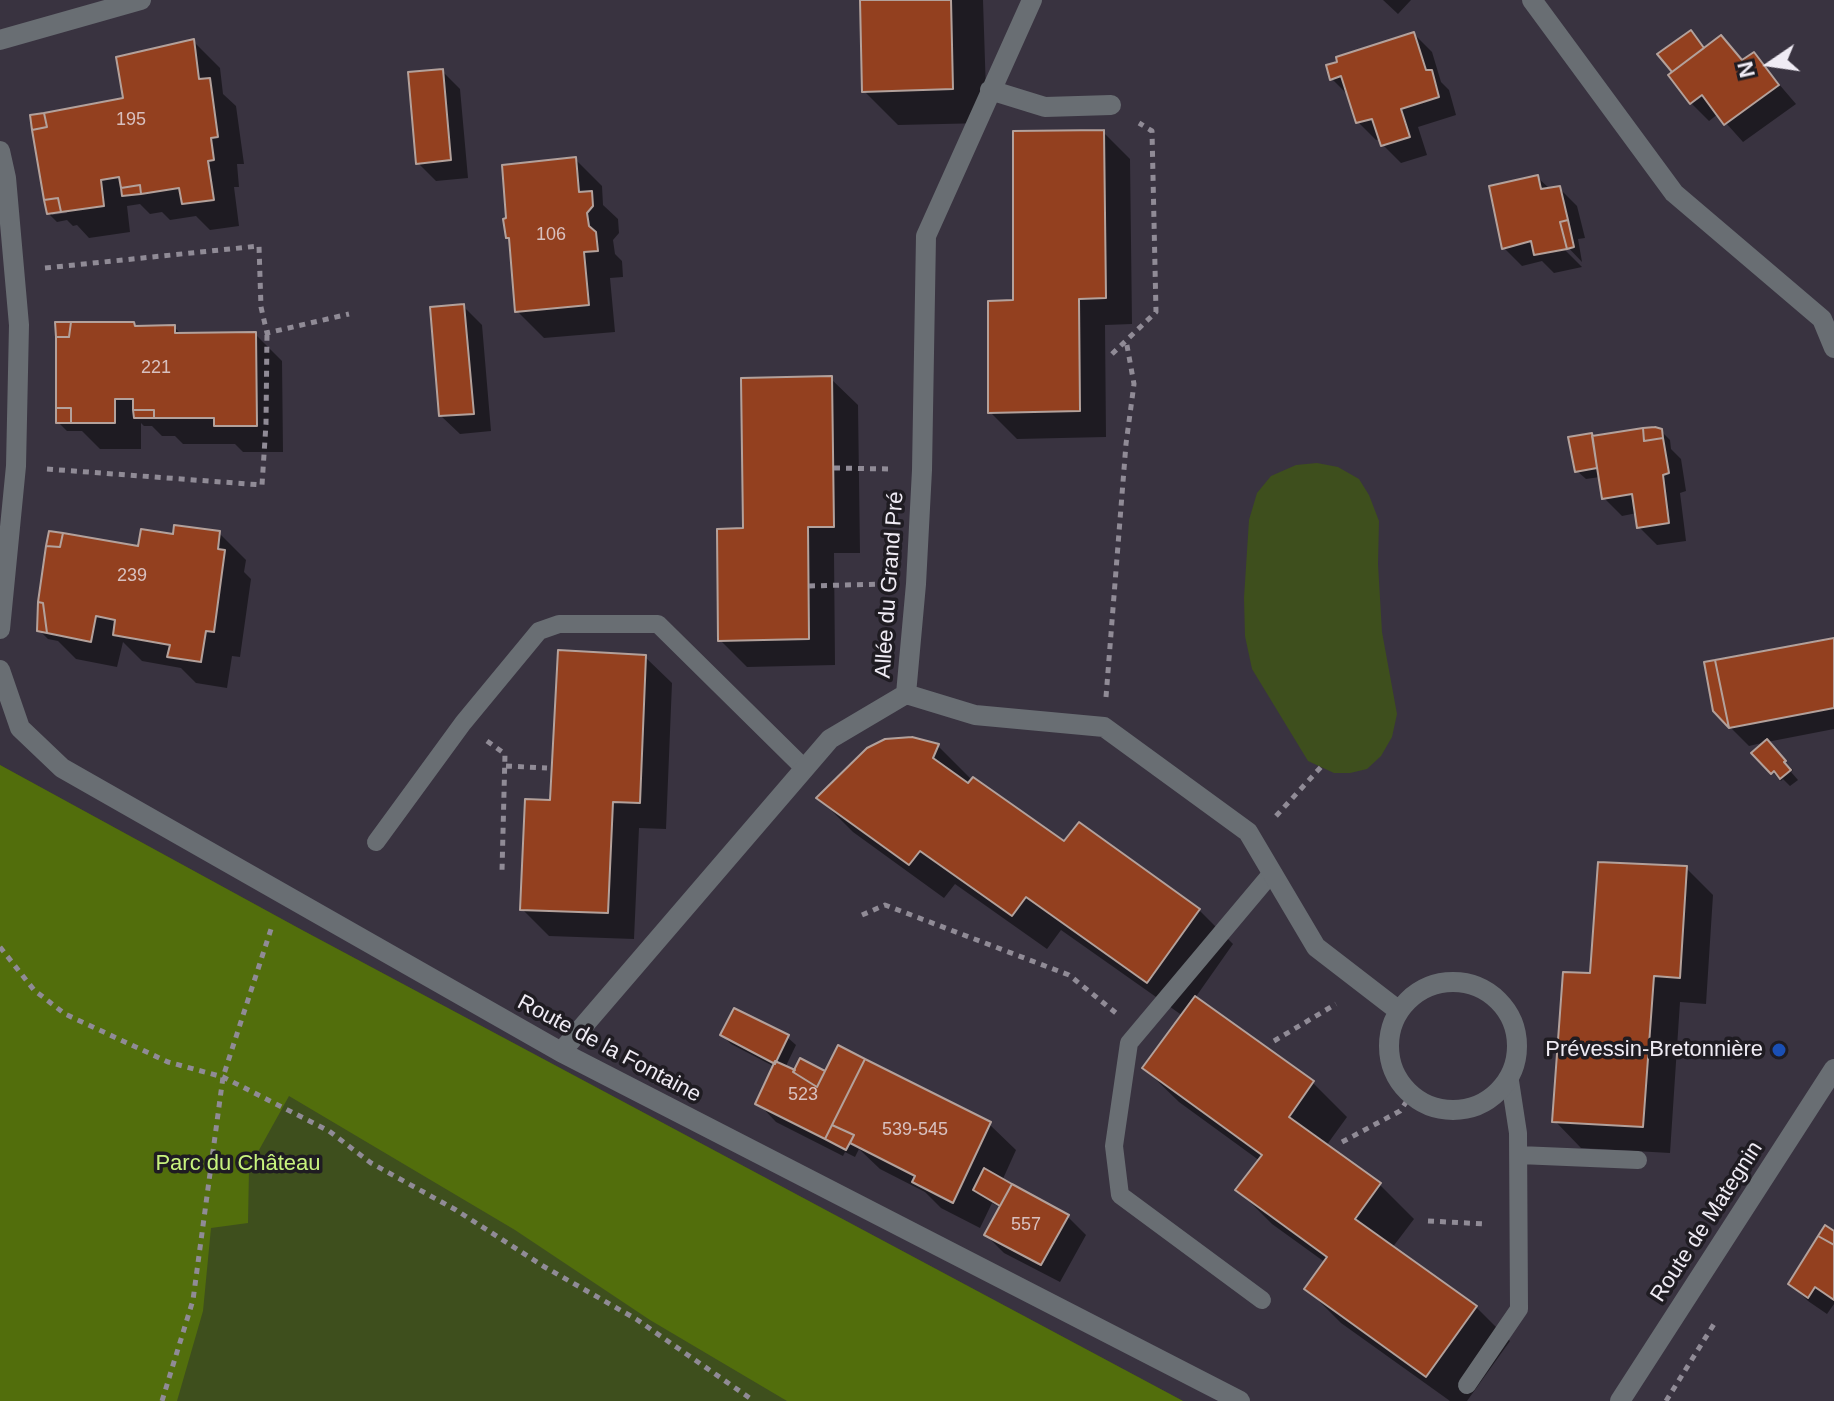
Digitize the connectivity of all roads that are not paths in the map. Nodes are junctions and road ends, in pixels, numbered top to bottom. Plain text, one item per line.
1 (141, 0) edge
2 (1032, 0) edge
3 (1532, 0) edge
4 (0, 40) edge
5 (990, 90) junction
6 (1111, 105) road end
7 (0, 151) edge
8 (1834, 348) edge
9 (0, 629) edge
10 (2, 682) edge
11 (906, 694) junction
12 (805, 769) junction
13 (376, 842) dead end
14 (1271, 874) junction
15 (1399, 1011) junction
16 (561, 1052) junction
17 (1834, 1069) edge
18 (1510, 1081) junction
19 (1519, 1155) junction
20 (1638, 1160) dead end
21 (1262, 1300) dead end
22 (1467, 1385) dead end
23 (1240, 1401) edge
24 (1620, 1401) edge

1 - 4 street
2 - 5 street, Allée du Grand Pré
3 - 8 street
5 - 6 street
5 - 11 street, Allée du Grand Pré
7 - 9 street
10 - 16 street, Route de la Fontaine
11 - 12 street, Allée du Grand Pré
11 - 14 street
12 - 13 lane
12 - 16 street, Allée du Grand Pré
14 - 15 street
14 - 21 lane
15 - 18 street
15 - 18 street
16 - 23 street, Route de la Fontaine
17 - 24 street, Route de Mategnin
18 - 19 lane
19 - 20 lane
19 - 22 lane

